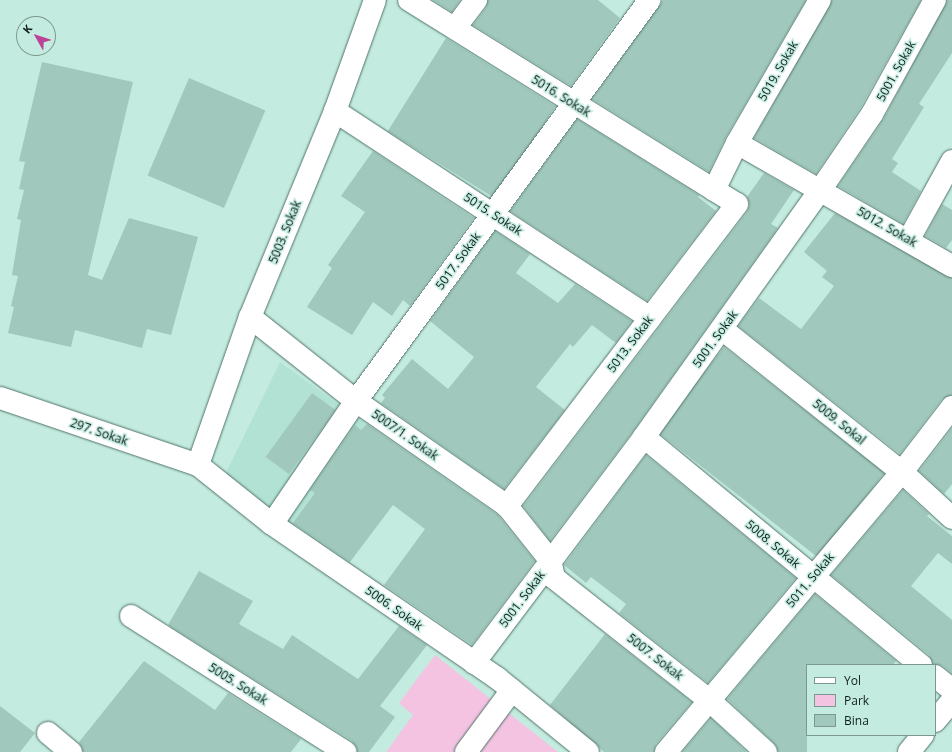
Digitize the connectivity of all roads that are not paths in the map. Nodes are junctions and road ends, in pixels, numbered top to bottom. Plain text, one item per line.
1 (375, 0) edge
2 (409, 0) edge
3 (476, 0) edge
4 (649, 0) edge
5 (820, 0) edge
6 (935, 0) edge
7 (455, 28) junction
8 (574, 104) junction
9 (335, 111) junction
10 (737, 143) junction
11 (952, 161) edge
12 (821, 189) junction
13 (714, 190) junction
14 (493, 213) junction
15 (909, 239) junction
16 (952, 266) edge
17 (250, 317) junction
18 (650, 318) junction
19 (722, 329) junction
20 (0, 398) edge
21 (356, 401) junction
22 (952, 408) edge
23 (644, 437) junction
24 (198, 465) junction
25 (902, 472) junction
26 (507, 506) junction
27 (952, 518) edge
28 (272, 524) junction
29 (550, 560) junction
30 (813, 576) junction
31 (131, 616) dead end
32 (474, 663) junction
33 (921, 664) edge
34 (936, 677) edge
35 (512, 690) junction
36 (952, 690) edge
37 (710, 700) junction
38 (48, 733) dead end
39 (922, 736) edge
40 (71, 752) edge
41 (345, 752) edge
42 (466, 752) edge
43 (588, 752) edge
44 (666, 752) edge
45 (766, 752) edge
46 (909, 752) edge

1 - 9 street, 5003. Sokak
2 - 7 street, 5016. Sokak
3 - 7 street
4 - 8 street, 5017. Sokak
5 - 10 street, 5019. Sokak
6 - 12 street, 5001. Sokak
7 - 8 street, 5016. Sokak
8 - 13 street, 5016. Sokak
8 - 14 street, 5017. Sokak
9 - 14 street, 5015. Sokak
9 - 17 street, 5003. Sokak
10 - 12 street, 5012. Sokak
10 - 13 street, 5019. Sokak
11 - 15 street
12 - 15 street, 5012. Sokak
12 - 19 street, 5001. Sokak
13 - 18 street, 5013. Sokak
14 - 18 street, 5015. Sokak
14 - 21 street, 5017. Sokak
15 - 16 street, 5012. Sokak
17 - 21 street, 5007/1. Sokak
17 - 24 street, 5003. Sokak
18 - 26 street, 5013. Sokak
19 - 23 street, 5001. Sokak
19 - 25 street, 5009. Sokal
20 - 24 street, 297. Sokak
21 - 26 street, 5007/1. Sokak
21 - 28 street, 5017. Sokak
22 - 25 street, 5011. Sokak
23 - 29 street, 5001. Sokak
23 - 30 street, 5008. Sokak
24 - 28 street, 5006. Sokak
25 - 27 street, 5009. Sokal
25 - 30 street, 5011. Sokak
26 - 29 street, 5007/1. Sokak
28 - 32 street, 5006. Sokak
29 - 32 street, 5001. Sokak
29 - 37 street, 5007. Sokak
30 - 33 street, 5008. Sokak
30 - 37 street, 5011. Sokak
31 - 41 street, 5005. Sokak
32 - 35 street, 5006. Sokak
34 - 36 street
35 - 42 street
35 - 43 street, 5006. Sokak
37 - 44 street, 5011. Sokak
37 - 45 street, 5007. Sokak
38 - 40 street
39 - 46 street

